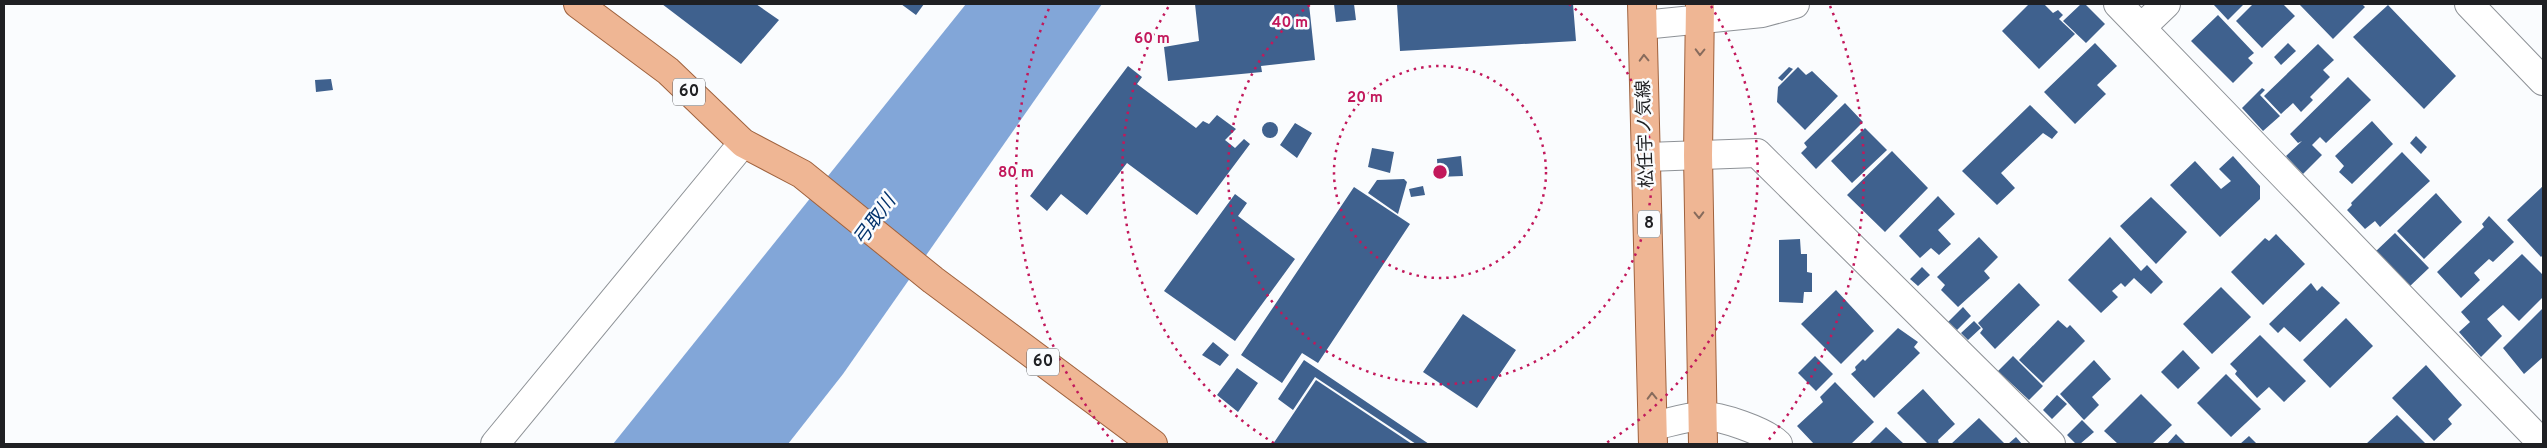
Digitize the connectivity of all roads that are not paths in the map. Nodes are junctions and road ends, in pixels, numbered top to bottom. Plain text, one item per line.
1 (578, 4) edge
2 (1795, 4) edge
3 (2118, 4) edge
4 (2166, 4) edge
5 (2469, 4) edge
6 (1701, 11) edge
7 (1643, 14) edge
8 (2142, 28) junction
9 (2543, 81) edge
10 (743, 143) junction
11 (1698, 155) junction
12 (1647, 157) junction
13 (1703, 416) junction
14 (1653, 435) edge
15 (495, 444) edge
16 (1153, 444) edge
17 (1703, 444) edge
18 (1778, 444) edge
19 (2051, 444) edge
20 (2543, 444) edge

1 - 10 main road, 60
2 - 6 street
3 - 8 street
4 - 8 street
5 - 9 street
6 - 7 street
6 -> 11 main road
12 -> 7 main road, 松任宇ノ気線 / 8
8 - 20 street
10 - 15 street
10 - 16 main road, 60
11 - 12 street
11 -> 13 main road
11 - 19 street
14 -> 12 main road, 松任宇ノ気線 / 8
13 - 14 street
13 - 17 main road
13 - 18 street

